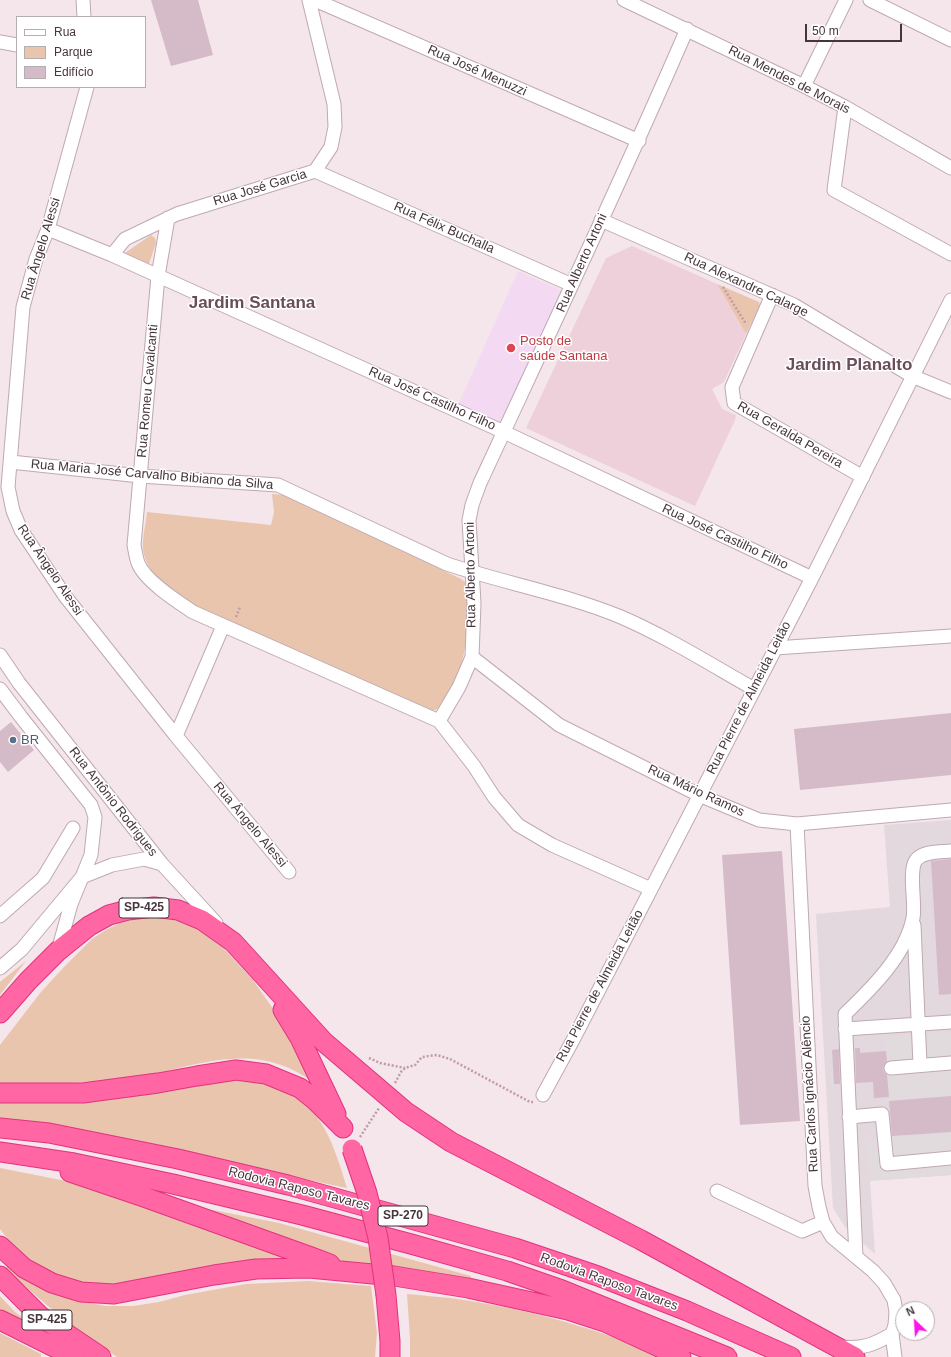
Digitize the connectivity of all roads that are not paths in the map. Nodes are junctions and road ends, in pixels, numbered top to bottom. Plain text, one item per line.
1 (82, 0) edge
2 (309, 0) edge
3 (316, 0) edge
4 (626, 0) edge
5 (846, 0) edge
6 (870, 0) edge
7 (84, 16) edge
8 (687, 29) junction
9 (951, 40) edge
10 (0, 42) edge
11 (16, 45) edge
12 (804, 86) junction
13 (87, 88) edge
14 (845, 107) junction
15 (639, 141) junction
16 (951, 168) edge
17 (315, 171) junction
18 (168, 218) junction
19 (601, 220) junction
20 (48, 229) junction
21 (951, 254) edge
22 (112, 255) junction
23 (158, 276) junction
24 (572, 285) junction
25 (772, 295) junction
26 (951, 300) edge
27 (912, 376) junction
28 (951, 392) edge
29 (504, 432) junction
30 (10, 462) junction
31 (140, 476) junction
32 (863, 477) junction
33 (472, 572) junction
34 (812, 578) junction
35 (223, 626) junction
36 (951, 636) edge
37 (775, 648) junction
38 (0, 655) edge
39 (472, 657) junction
40 (0, 689) edge
41 (754, 689) junction
42 (439, 721) junction
43 (176, 736) junction
44 (700, 795) junction
45 (951, 810) edge
46 (797, 824) junction
47 (73, 828) dead end
48 (951, 851) edge
49 (162, 864) junction
50 (289, 872) dead end
51 (82, 877) junction
52 (651, 889) junction
53 (0, 916) edge
54 (913, 918) junction
55 (233, 942) junction
56 (58, 951) junction
57 (0, 968) edge
58 (264, 978) junction
59 (0, 1013) edge
60 (951, 1022) edge
61 (918, 1024) junction
62 (846, 1030) junction
63 (951, 1063) edge
64 (920, 1066) junction
65 (891, 1068) dead end
66 (0, 1093) edge
67 (543, 1095) road end
68 (849, 1117) junction
69 (0, 1128) edge
70 (343, 1128) junction
71 (0, 1152) edge
72 (20, 1156) junction
73 (951, 1158) edge
74 (717, 1191) dead end
75 (824, 1222) junction
76 (0, 1246) edge
77 (856, 1257) junction
78 (347, 1272) junction
79 (0, 1276) edge
80 (0, 1320) edge
81 (892, 1334) junction
82 (836, 1346) junction
83 (388, 1352) edge
84 (74, 1357) edge
85 (101, 1357) edge
86 (681, 1357) edge
87 (727, 1357) edge
88 (791, 1357) edge
89 (855, 1357) edge
90 (895, 1357) edge

1 - 7 street
2 - 17 street, Rua José Garcia
3 - 15 street, Rua José Menuzzi
4 - 8 street, Rua Mendes de Morais
5 - 12 street
6 - 9 street
8 - 12 street, Rua Mendes de Morais
8 - 15 street, Rua Alberto Artoni
10 - 11 street
12 - 14 street, Rua Mendes de Morais
13 - 20 street, Rua Ângelo Alessi
14 - 16 street, Rua Mendes de Morais
14 - 21 street
15 - 19 street, Rua Alberto Artoni
17 - 18 street, Rua José Garcia
17 - 24 street, Rua Félix Buchalla
18 - 22 street, Rua José Garcia
18 - 23 street, Rua Romeu Cavalcanti
19 - 24 street, Rua Alberto Artoni
19 - 25 street, Rua Alexandre Calarge
20 - 22 street, Rua José Castilho Filho
20 - 30 street, Rua Ângelo Alessi
22 - 23 street, Rua José Castilho Filho
23 - 29 street, Rua José Castilho Filho
23 - 31 street, Rua Romeu Cavalcanti
24 - 29 street, Rua Alberto Artoni
25 - 27 street, Rua Alexandre Calarge
25 - 32 street, Rua Geralda Pereira
26 - 27 street, Rua Pierre de Almeida Leitão
27 - 28 street, Rua Alexandre Calarge
27 - 32 street, Rua Pierre de Almeida Leitão
29 - 33 street, Rua Alberto Artoni
29 - 34 street, Rua José Castilho Filho
30 - 31 street, Rua Maria José Carvalho Bibiano da Silva
30 - 43 street, Rua Ângelo Alessi
31 - 33 street, Rua Maria José Carvalho Bibiano da Silva
31 - 35 street, Rua Romeu Cavalcanti
32 - 34 street, Rua Pierre de Almeida Leitão
33 - 39 street, Rua Alberto Artoni
33 - 41 street, Rua Maria José Carvalho Bibiano da Silva
34 - 37 street, Rua Pierre de Almeida Leitão
35 - 42 street
35 - 43 street
36 - 37 street
37 - 41 street, Rua Pierre de Almeida Leitão
38 - 49 street, Rua Antônio Rodrigues
39 - 42 street, Rua Alberto Artoni
39 - 44 street, Rua Mário Ramos
40 - 51 street, Rua Antônio Rodrigues
41 - 44 street, Rua Pierre de Almeida Leitão
42 - 52 street
43 - 50 street, Rua Ângelo Alessi
44 - 46 street, Rua Mário Ramos
44 - 52 street, Rua Pierre de Almeida Leitão
45 - 46 street, Rua Mário Ramos
46 - 75 street, Rua Carlos Ignácio Alêncio
47 - 53 street
48 - 54 street
49 - 51 street
49 - 55 street, Rua Antônio Rodrigues
51 - 56 street, Rua Antônio Rodrigues
51 - 57 street
52 - 67 street, Rua Pierre de Almeida Leitão
54 - 61 street
54 - 62 street
55 - 56 highway, SP-425
55 - 58 highway, SP-425
56 - 59 highway, SP-425
58 - 70 highway, SP-425
58 - 82 highway
60 - 61 street
61 - 62 street
61 - 64 street
62 - 68 street
63 - 64 street
64 - 65 street
66 - 70 highway
68 - 73 street
68 - 77 street
69 - 88 highway, Rodovia Raposo Tavares / SP-270
70 - 83 highway, SP-425, bridge
71 - 72 highway, Rodovia Raposo Tavares / SP-270
72 - 78 highway
72 - 87 highway, Rodovia Raposo Tavares / SP-270
74 - 75 street
75 - 77 street, Rua Carlos Ignácio Alêncio
76 - 78 highway
77 - 81 street, Rua Carlos Ignácio Alêncio
78 - 86 highway
79 - 85 highway, SP-425
80 - 84 highway
81 - 82 street
81 - 90 street, Rua Carlos Ignácio Alêncio
82 - 89 highway

